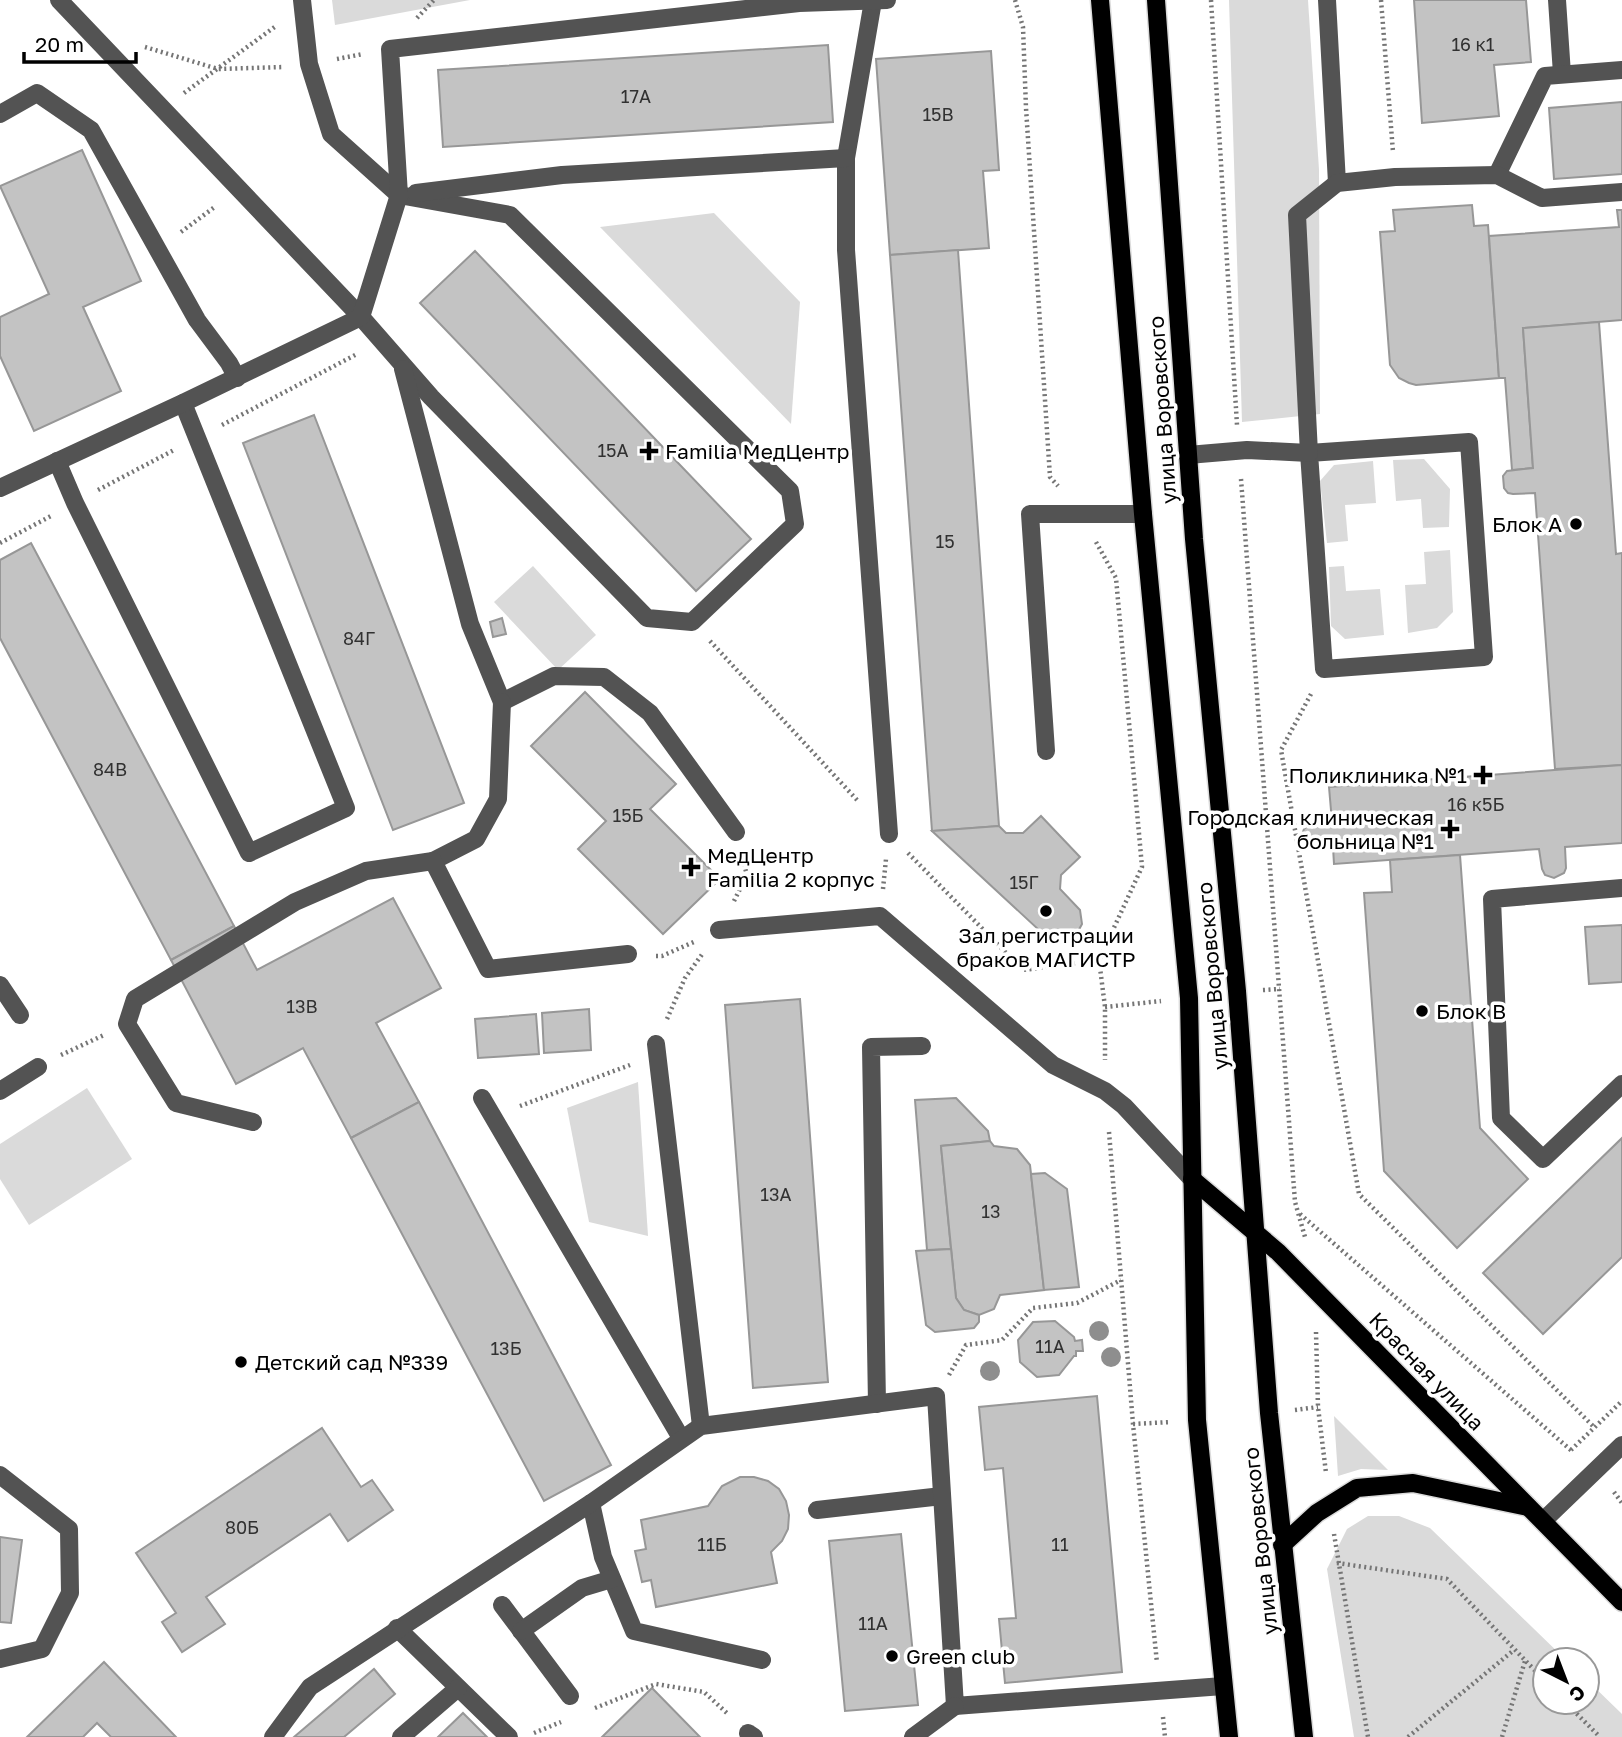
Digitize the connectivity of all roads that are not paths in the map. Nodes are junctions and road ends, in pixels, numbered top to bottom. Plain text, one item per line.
1 (59, 0) edge
2 (1100, 0) edge
3 (1156, 0) edge
4 (1327, 0) edge
5 (1557, 0) edge
6 (880, 1) edge
7 (798, 2) edge
8 (303, 4) edge
9 (1622, 70) edge
10 (1562, 74) junction
11 (0, 114) edge
12 (846, 158) junction
13 (1497, 175) junction
14 (1337, 183) junction
15 (1622, 192) edge
16 (399, 195) junction
17 (360, 317) junction
18 (402, 365) junction
19 (237, 378) junction
20 (183, 403) junction
21 (1309, 453) junction
22 (1188, 455) junction
23 (57, 461) junction
24 (0, 486) edge
25 (1143, 514) junction
26 (502, 702) junction
27 (1046, 751) dead end
28 (736, 832) road end
29 (889, 834) road end
30 (433, 861) junction
31 (1622, 888) edge
32 (719, 930) road end
33 (628, 954) road end
34 (0, 985) edge
35 (20, 1015) dead end
36 (656, 1044) road end
37 (922, 1046) dead end
38 (38, 1067) road end
39 (1622, 1084) edge
40 (0, 1091) edge
41 (482, 1098) dead end
42 (253, 1122) dead end
43 (1192, 1179) junction
44 (1257, 1234) junction
45 (877, 1404) junction
46 (701, 1426) junction
47 (681, 1438) junction
48 (1622, 1445) edge
49 (0, 1475) edge
50 (942, 1496) junction
51 (591, 1503) junction
52 (1528, 1507) junction
53 (817, 1510) dead end
54 (1543, 1521) junction
55 (1282, 1545) junction
56 (612, 1579) junction
57 (1622, 1602) edge
58 (502, 1605) dead end
59 (397, 1628) junction
60 (521, 1631) junction
61 (0, 1659) edge
62 (762, 1660) dead end
63 (1223, 1686) junction
64 (458, 1688) junction
65 (570, 1696) dead end
66 (955, 1706) junction
67 (273, 1737) edge
68 (401, 1737) edge
69 (509, 1737) edge
70 (913, 1737) edge
71 (1229, 1737) edge
72 (1304, 1737) edge

1 - 17 street
2 - 25 main road, улица Воровского
3 - 22 main road, улица Воровского
4 - 14 street
5 - 10 street
6 - 7 street
6 - 12 street
7 - 16 street
8 - 16 street
9 - 10 street
10 - 13 street
11 - 19 street
12 - 16 street
12 - 29 street
13 - 14 street
13 - 15 street
14 - 21 street
16 - 17 street
16 - 18 street
17 - 18 street
17 - 19 street
18 - 26 street
19 - 20 street
20 - 23 street
20 - 23 street
21 - 21 street
21 - 22 street
22 - 44 main road, улица Воровского
23 - 24 street
25 - 27 street
25 - 43 main road, улица Воровского
26 - 28 street
26 - 30 street
30 - 33 street
30 - 42 street
31 - 39 street
32 - 43 street
34 - 35 street
36 - 46 street
37 - 45 street
38 - 40 street
41 - 47 street
43 - 44 main road, Красная улица
43 - 63 main road, улица Воровского
44 - 52 main road, Красная улица
44 - 55 main road, улица Воровского
45 - 46 street
45 - 50 street
46 - 47 street
47 - 51 street
48 - 54 street
49 - 61 street
50 - 53 street
50 - 66 street
51 - 56 street
51 - 59 street
52 - 54 main road, Красная улица
52 - 55 main road
54 - 57 main road, Красная улица
55 - 72 main road, улица Воровского
56 - 60 street
56 - 62 street
58 - 60 street
59 - 64 street
59 - 67 street
60 - 65 street
63 - 66 street
63 - 71 main road, улица Воровского
64 - 68 street
64 - 69 street
66 - 70 street

